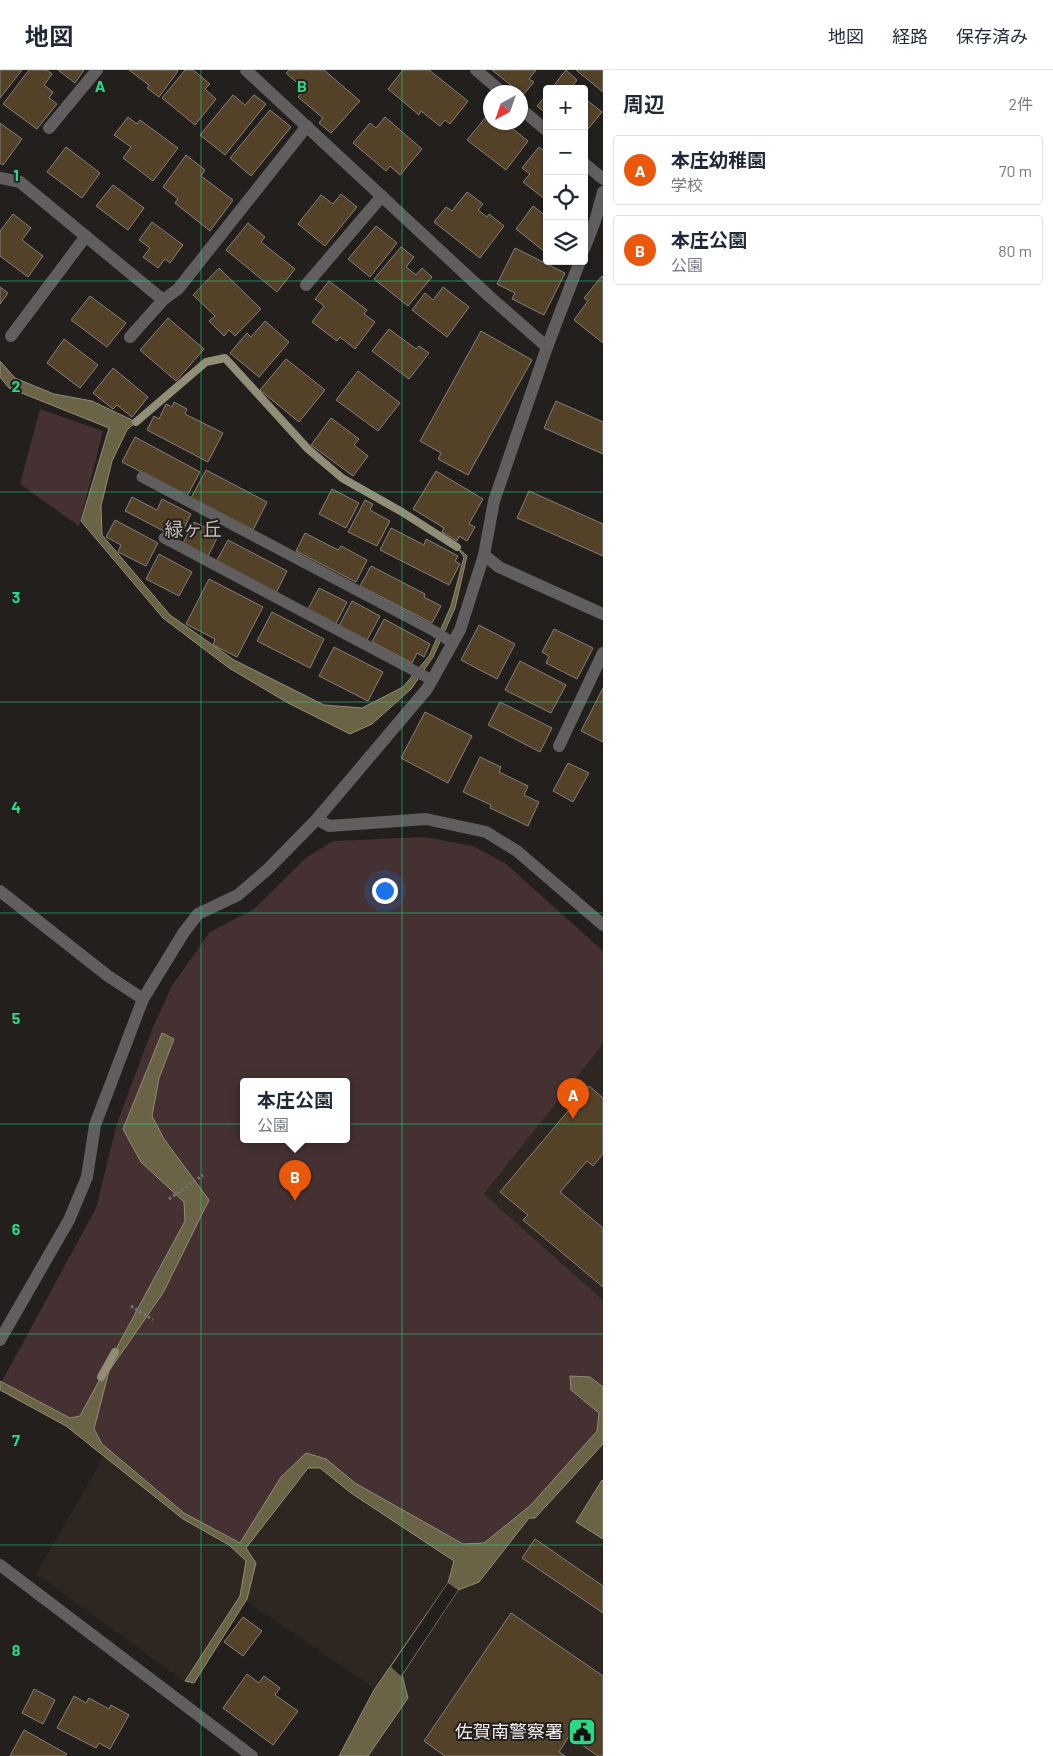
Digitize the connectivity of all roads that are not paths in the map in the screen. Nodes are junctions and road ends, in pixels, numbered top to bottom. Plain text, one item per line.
1 (96, 70) edge
2 (246, 70) edge
3 (476, 70) edge
4 (494, 85) edge
5 (528, 115) edge
6 (307, 126) junction
7 (49, 128) dead end
8 (546, 130) edge
9 (588, 166) edge
10 (0, 178) edge
11 (603, 179) edge
12 (603, 192) edge
13 (382, 196) junction
14 (599, 224) edge
15 (86, 236) junction
16 (588, 242) edge
17 (578, 265) edge
18 (306, 285) dead end
19 (163, 300) junction
20 (10, 336) dead end
21 (130, 337) dead end
22 (547, 347) junction
23 (142, 477) dead end
24 (164, 538) dead end
25 (484, 556) junction
26 (603, 614) edge
27 (452, 643) junction
28 (603, 653) edge
29 (432, 680) junction
30 (559, 746) dead end
31 (317, 818) junction
32 (0, 891) edge
33 (603, 925) edge
34 (143, 999) junction
35 (0, 1340) edge
36 (0, 1565) edge
37 (252, 1756) edge

1 - 7 street
2 - 6 street
3 - 4 street
5 - 8 street
6 - 13 street
6 - 19 street
9 - 11 street
10 - 15 street
12 - 14 street
13 - 18 street
13 - 22 street
14 - 16 street
15 - 19 street
15 - 20 street
17 - 22 street
19 - 21 street
22 - 25 street
23 - 27 lane
24 - 29 lane
25 - 26 street
25 - 27 street
27 - 29 street
28 - 30 street
29 - 31 street
31 - 33 street
31 - 34 street
32 - 34 street
34 - 35 street
36 - 37 street

